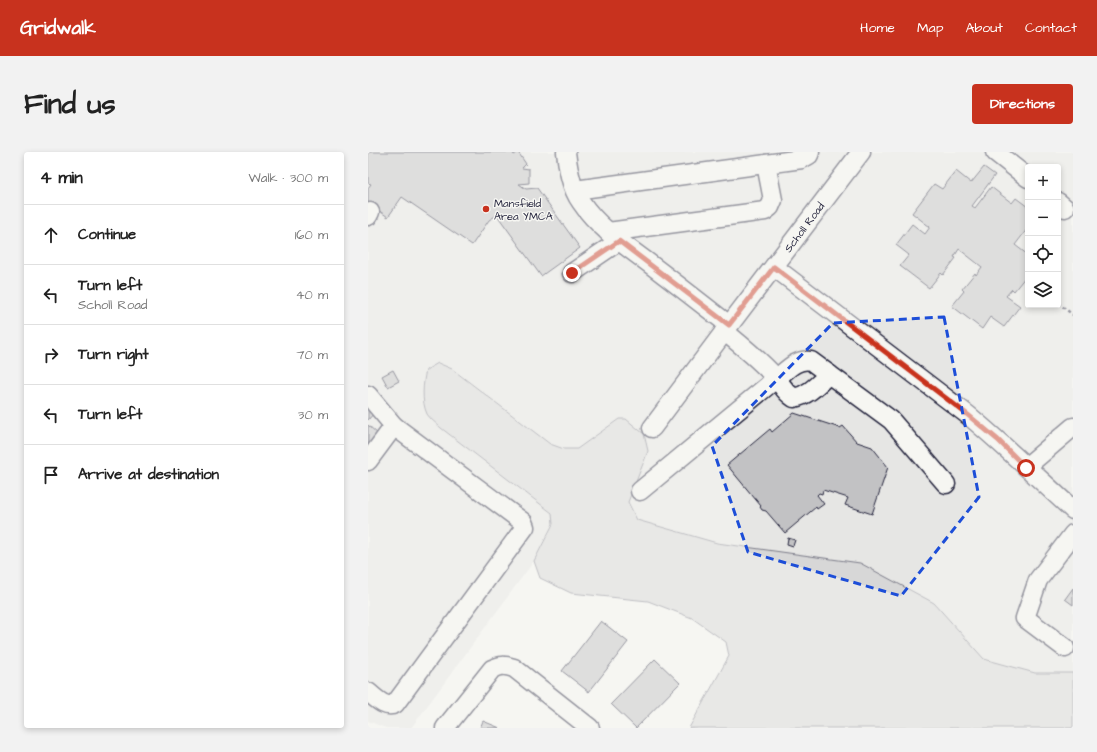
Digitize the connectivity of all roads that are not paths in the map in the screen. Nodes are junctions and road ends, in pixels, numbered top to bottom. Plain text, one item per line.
1 (566, 152) edge
2 (810, 152) edge
3 (861, 152) edge
4 (995, 152) edge
5 (766, 164) junction
6 (1025, 176) edge
7 (575, 190) junction
8 (614, 236) junction
9 (774, 267) junction
10 (572, 273) dead end
11 (724, 332) junction
12 (829, 374) junction
13 (777, 378) junction
14 (368, 395) edge
15 (394, 426) junction
16 (1073, 427) edge
17 (652, 428) dead end
18 (368, 461) edge
19 (1026, 468) junction
20 (946, 484) dead end
21 (640, 491) dead end
22 (1073, 510) edge
23 (1073, 534) edge
24 (1065, 648) dead end
25 (368, 692) edge
26 (445, 728) edge
27 (590, 728) edge

1 - 7 street
2 - 5 street
3 - 9 street, Scholl Road
4 - 6 street
5 - 7 street
5 - 8 street
7 - 8 street
8 - 10 street
8 - 11 street
9 - 11 street, Scholl Road
9 - 19 street
11 - 13 street
11 - 17 street, Scholl Road
12 - 13 street
12 - 13 street
12 - 20 street
13 - 21 street
14 - 15 street
15 - 18 street
15 - 25 street
16 - 19 street
19 - 22 street
23 - 24 street
26 - 27 street

